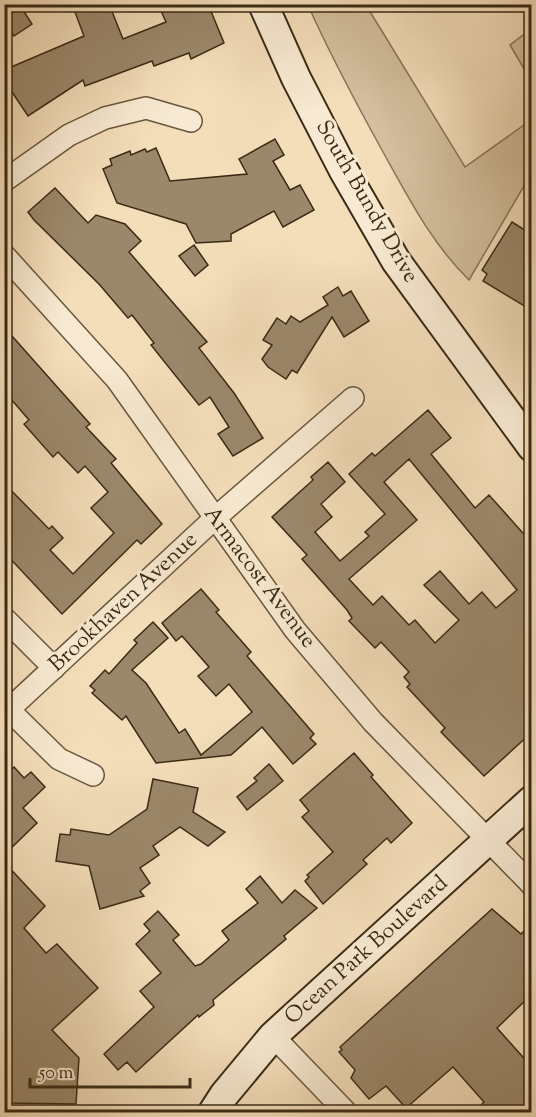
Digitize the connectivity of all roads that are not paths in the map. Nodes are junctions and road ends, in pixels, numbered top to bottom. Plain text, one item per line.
1 (263, 4) edge
2 (191, 121) dead end
3 (4, 182) edge
4 (4, 255) edge
5 (352, 398) dead end
6 (531, 447) edge
7 (214, 519) junction
8 (4, 618) edge
9 (54, 668) junction
10 (7, 712) edge
11 (93, 775) dead end
12 (531, 800) edge
13 (488, 841) junction
14 (531, 885) edge
15 (273, 1036) junction
16 (213, 1113) edge
17 (346, 1113) edge

1 - 6 main road, South Bundy Drive
2 - 3 street
4 - 7 street, Armacost Avenue
5 - 7 street, Brookhaven Avenue
7 - 9 street, Brookhaven Avenue
7 - 13 street, Armacost Avenue
8 - 9 street
9 - 10 street, Brookhaven Avenue
10 - 11 street
12 - 13 main road, Ocean Park Boulevard
13 - 14 street, Armacost Avenue
13 - 15 main road, Ocean Park Boulevard
15 - 16 main road, Ocean Park Boulevard
15 - 17 street

